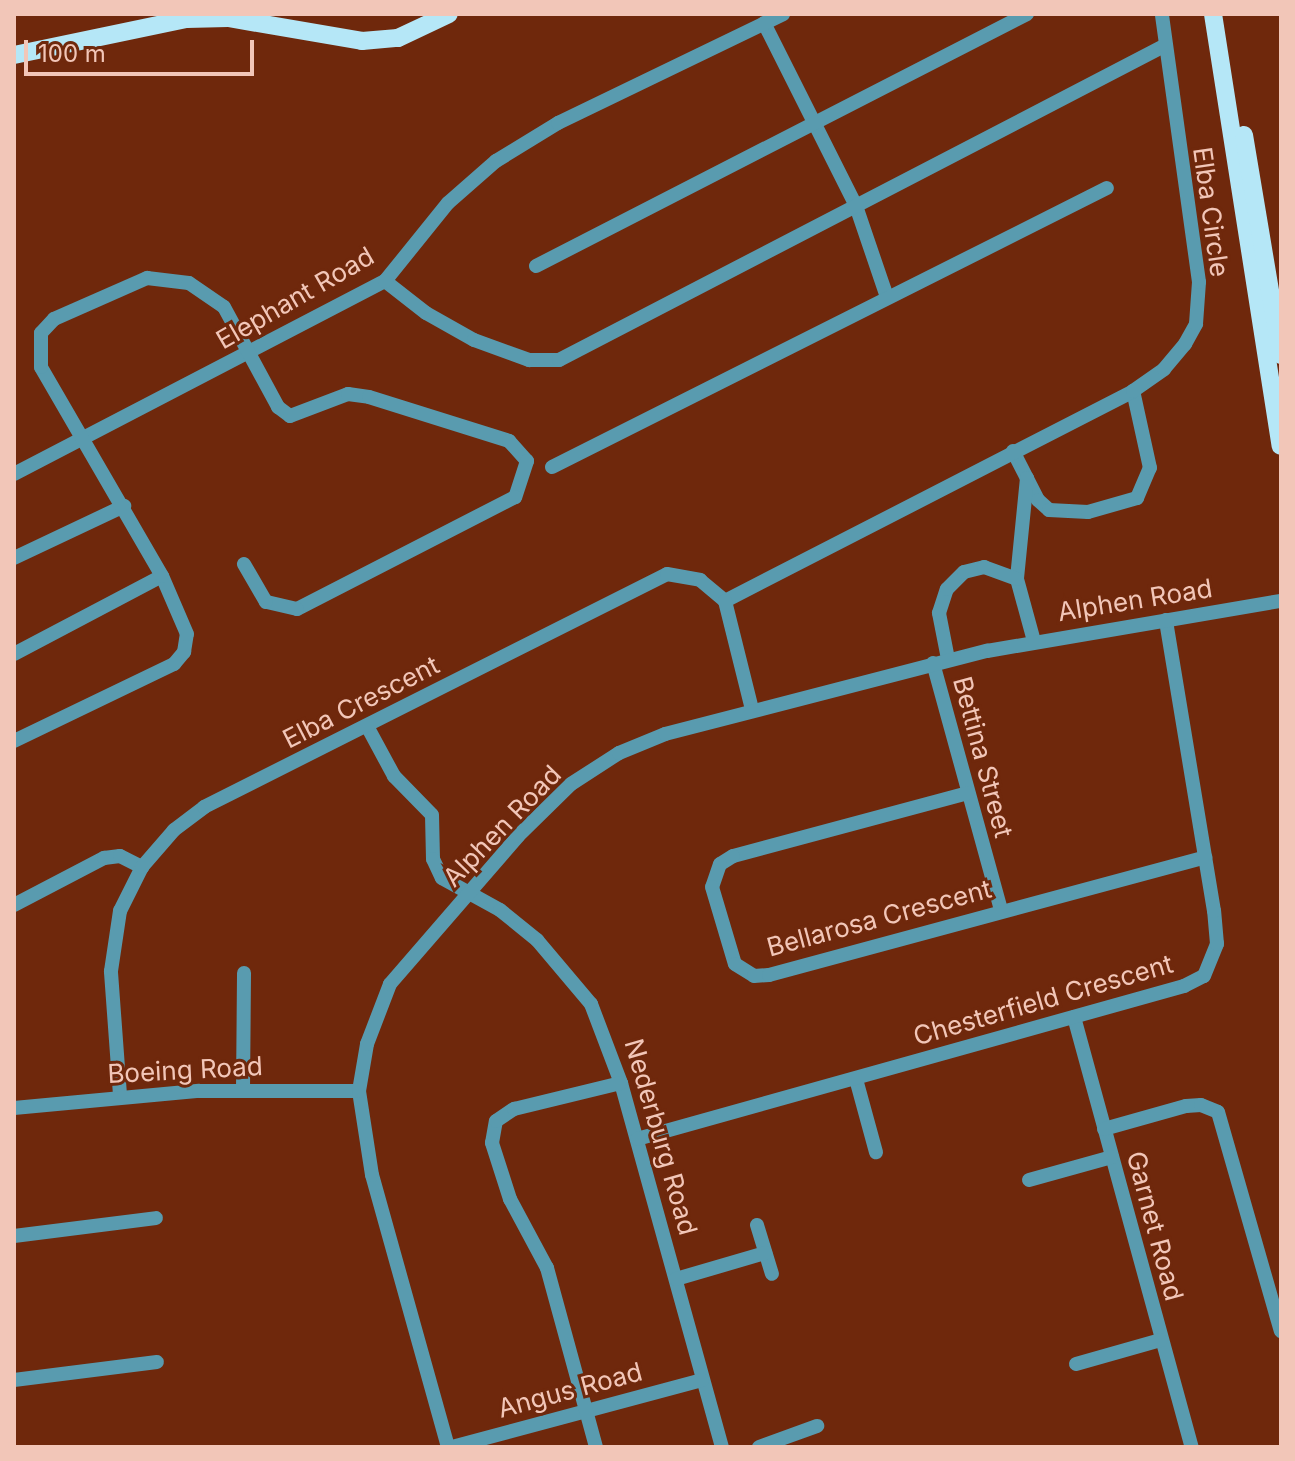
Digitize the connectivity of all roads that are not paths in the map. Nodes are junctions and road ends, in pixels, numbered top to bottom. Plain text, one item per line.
1 (449, 14) edge
2 (783, 14) edge
3 (1027, 14) edge
4 (1162, 14) edge
5 (1213, 14) edge
6 (1225, 14) edge
7 (764, 23) junction
8 (1164, 46) junction
9 (14, 55) edge
10 (814, 123) junction
11 (1107, 188) dead end
12 (856, 206) junction
13 (536, 266) dead end
14 (385, 281) junction
15 (887, 297) junction
16 (252, 352) junction
17 (1281, 355) edge
18 (1133, 391) junction
19 (82, 440) junction
20 (1281, 446) edge
21 (1013, 451) junction
22 (552, 467) dead end
23 (14, 474) edge
24 (1027, 478) junction
25 (124, 506) junction
26 (14, 558) edge
27 (244, 564) dead end
28 (162, 576) junction
29 (1017, 579) junction
30 (725, 601) junction
31 (1281, 601) edge
32 (1166, 620) junction
33 (1034, 641) junction
34 (14, 654) edge
35 (948, 659) junction
36 (933, 663) junction
37 (752, 709) junction
38 (367, 726) junction
39 (14, 741) edge
40 (968, 793) junction
41 (1205, 857) junction
42 (142, 867) junction
43 (470, 891) junction
44 (14, 905) edge
45 (1001, 910) junction
46 (244, 973) dead end
47 (1074, 1017) junction
48 (856, 1079) junction
49 (621, 1083) junction
50 (243, 1090) junction
51 (359, 1091) junction
52 (120, 1095) junction
53 (14, 1108) edge
54 (1104, 1129) junction
55 (637, 1139) junction
56 (876, 1152) dead end
57 (1112, 1157) junction
58 (1029, 1180) dead end
59 (156, 1218) dead end
60 (757, 1225) dead end
61 (14, 1236) edge
62 (765, 1253) junction
63 (772, 1274) dead end
64 (676, 1279) junction
65 (1281, 1331) edge
66 (1161, 1340) junction
67 (157, 1362) dead end
68 (1076, 1364) dead end
69 (14, 1380) edge
70 (702, 1380) junction
71 (587, 1408) junction
72 (817, 1426) dead end
73 (450, 1447) edge
74 (596, 1447) edge
75 (722, 1447) edge
76 (759, 1447) edge
77 (1192, 1447) edge

1 - 9 main road
2 - 7 street, Elephant Road
3 - 10 street
4 - 8 street, Elba Circle
5 - 20 main road
6 - 17 main road
7 - 10 street
7 - 14 street, Elephant Road
8 - 12 street
8 - 18 street, Elba Circle
10 - 12 street
10 - 13 street
11 - 15 street
12 - 14 street
12 - 15 street
14 - 16 street, Elephant Road
15 - 22 street
16 - 19 street, Elephant Road
16 - 19 street
16 - 27 street
18 - 21 street, Elba Circle
18 - 24 street
19 - 23 street, Elephant Road
19 - 25 street
21 - 24 street
21 - 30 street, Elba Circle
24 - 29 street
25 - 26 street
25 - 28 street
28 - 34 street
28 - 39 street
29 - 33 street
29 - 35 street
30 - 37 street
30 - 38 street, Elba Crescent
31 - 32 street, Alphen Road
32 - 33 street, Alphen Road
32 - 41 street, Chesterfield Crescent
33 - 35 street, Alphen Road
35 - 36 street, Alphen Road
36 - 37 street, Alphen Road
36 - 40 street, Bettina Street
37 - 43 street, Alphen Road
38 - 42 street, Elba Crescent
38 - 43 street, Nederburg Road
40 - 45 street, Bettina Street
40 - 45 street, Bellarosa Crescent
41 - 45 street, Bellarosa Crescent
41 - 47 street, Chesterfield Crescent
42 - 44 street
42 - 52 street, Elba Crescent
43 - 49 street, Nederburg Road
43 - 51 street, Alphen Road
46 - 50 street
47 - 48 street, Chesterfield Crescent
47 - 54 street, Garnet Road
48 - 55 street, Chesterfield Crescent
48 - 56 street
49 - 55 street, Nederburg Road
49 - 71 street
50 - 51 street, Boeing Road
50 - 52 street, Boeing Road
51 - 73 street, Alphen Road
52 - 53 street, Boeing Road
54 - 57 street, Garnet Road
54 - 65 street
55 - 64 street, Nederburg Road
57 - 58 street
57 - 66 street, Garnet Road
59 - 61 street
60 - 62 street
62 - 63 street
62 - 64 street
64 - 70 street, Nederburg Road
66 - 68 street
66 - 77 street, Garnet Road
67 - 69 street
70 - 71 street, Angus Road
70 - 75 street, Nederburg Road
71 - 73 street, Angus Road
71 - 74 street
72 - 76 street

